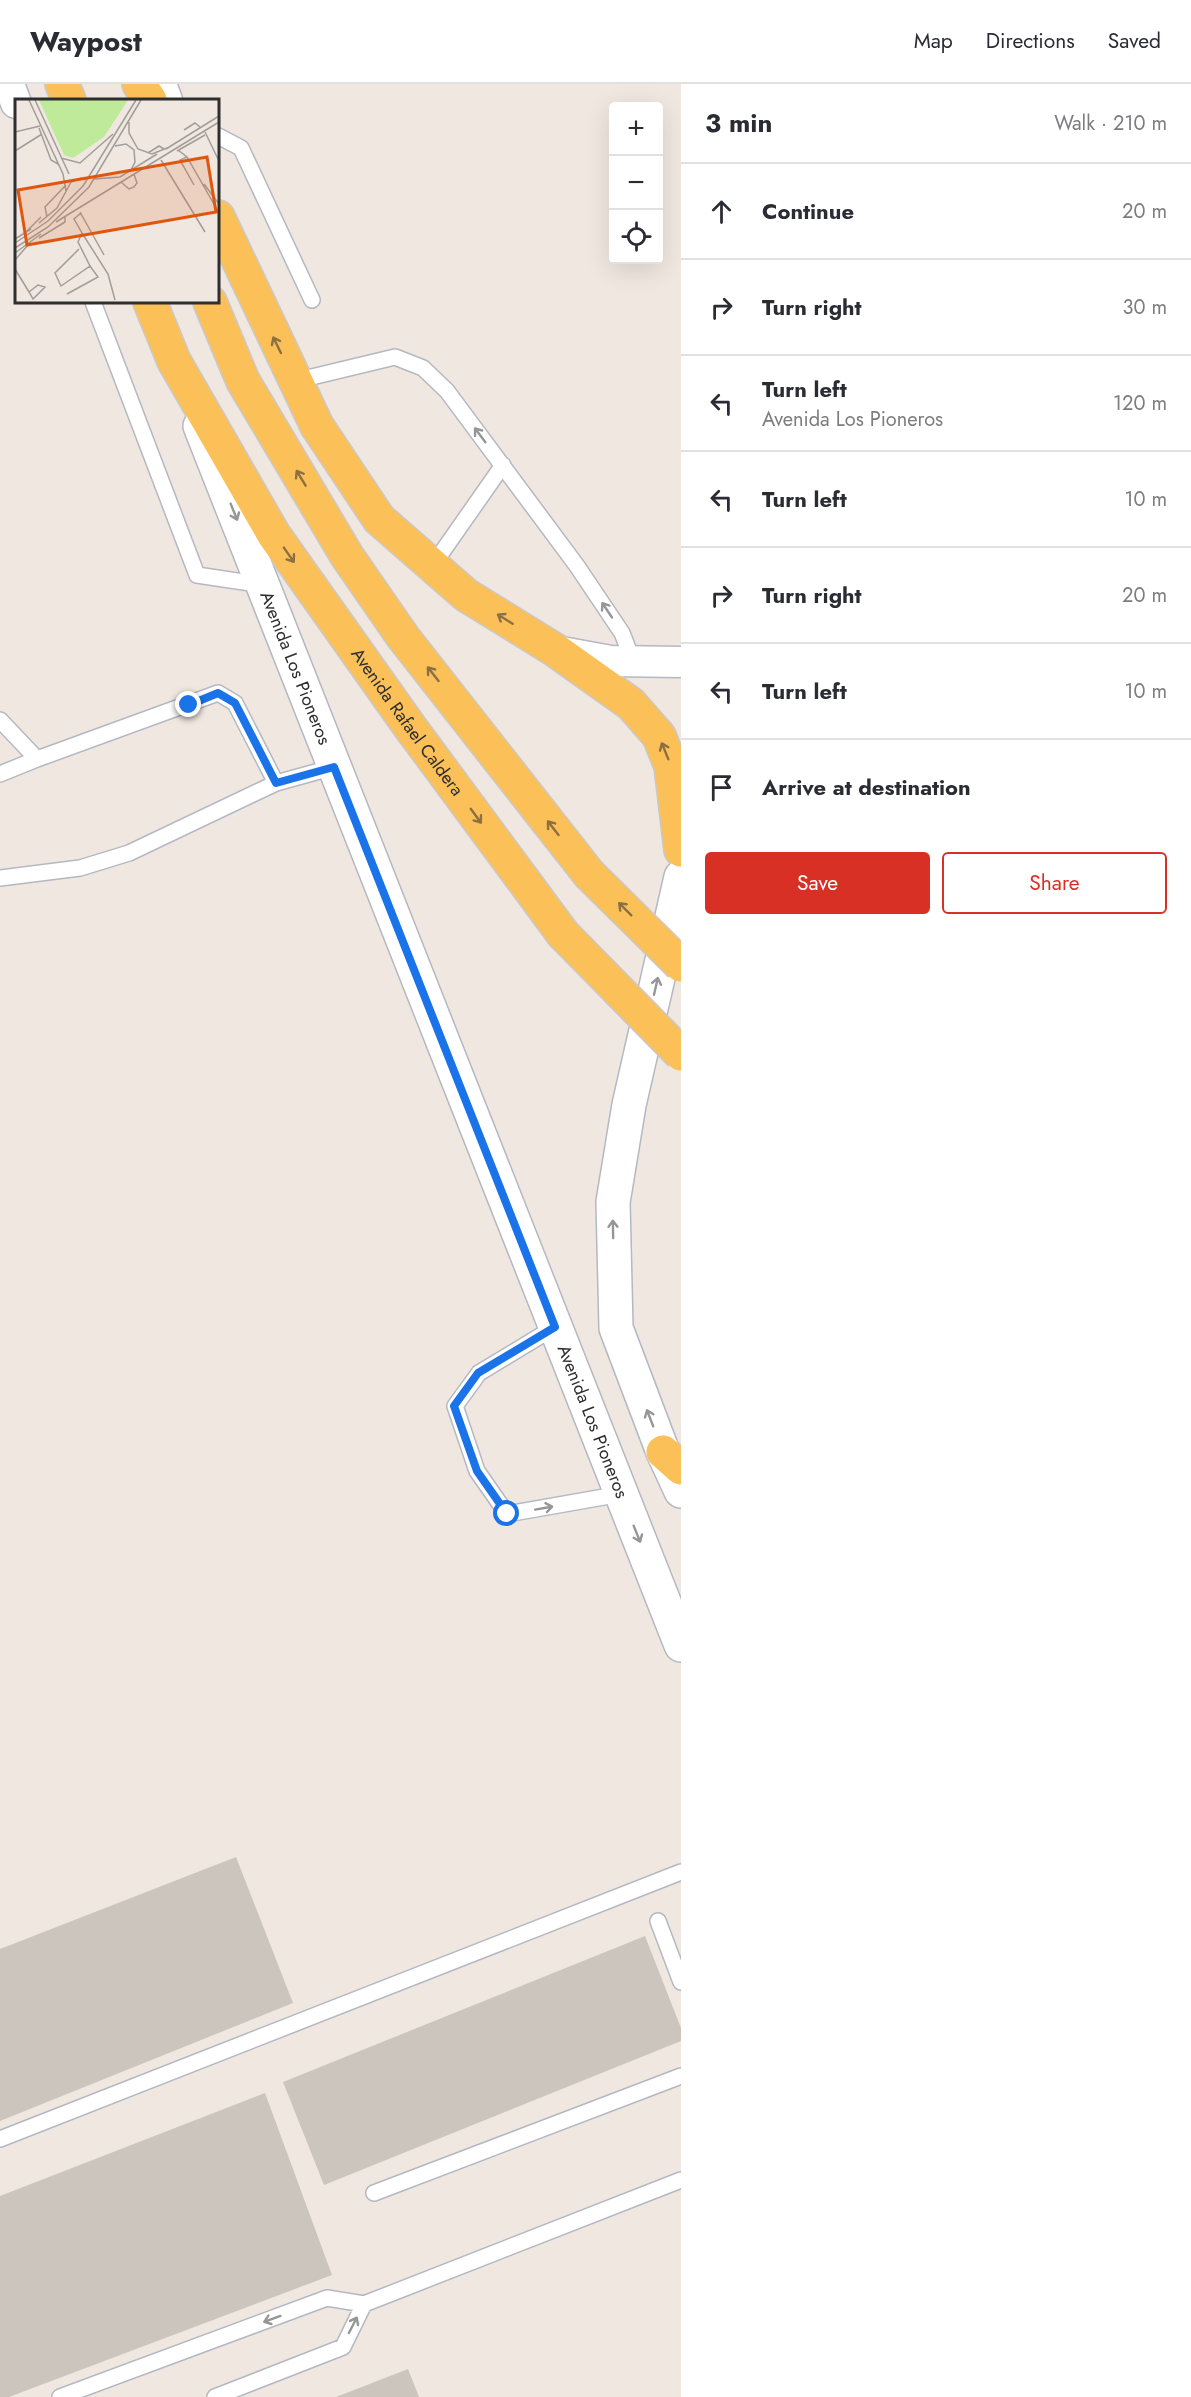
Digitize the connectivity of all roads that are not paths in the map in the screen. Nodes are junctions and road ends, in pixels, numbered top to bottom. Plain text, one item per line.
1 (9, 84) edge
2 (62, 84) edge
3 (116, 84) edge
4 (139, 84) edge
5 (161, 84) edge
6 (0, 93) edge
7 (69, 99) edge
8 (123, 99) edge
9 (149, 99) edge
10 (167, 99) edge
11 (15, 100) edge
12 (15, 102) edge
13 (219, 137) edge
14 (219, 219) edge
15 (312, 300) dead end
16 (93, 303) edge
17 (135, 303) edge
18 (150, 303) edge
19 (210, 303) edge
20 (174, 360) junction
21 (295, 381) junction
22 (503, 465) junction
23 (433, 565) junction
24 (263, 585) junction
25 (555, 650) junction
26 (633, 662) junction
27 (681, 662) edge
28 (0, 720) edge
29 (37, 759) junction
30 (334, 767) junction
31 (0, 774) edge
32 (276, 783) junction
33 (681, 850) edge
34 (681, 877) edge
35 (0, 878) edge
36 (681, 965) edge
37 (681, 1054) edge
38 (555, 1327) junction
39 (672, 1460) edge
40 (681, 1491) edge
41 (621, 1494) junction
42 (681, 1646) edge
43 (681, 1872) edge
44 (658, 1921) dead end
45 (681, 1982) edge
46 (681, 2076) edge
47 (0, 2139) edge
48 (681, 2180) edge
49 (374, 2193) dead end
50 (364, 2304) junction
51 (60, 2397) edge
52 (215, 2397) edge

1 - 11 street
2 - 7 main road
3 - 8 main road
4 - 9 main road
5 - 10 street
6 - 12 lane
13 - 15 lane
21 -> 14 main road
16 - 24 lane
17 - 20 street, Avenida Los Pioneros
18 - 20 main road, Avenida Los Pioneros
36 -> 19 main road, bridge
20 -> 24 street, Avenida Los Pioneros
20 -> 37 main road, Avenida Rafael Caldera, bridge
22 -> 21 lane
21 - 23 main road
22 - 23 lane
26 -> 22 lane
25 -> 23 main road
24 - 30 street, Avenida Los Pioneros
25 - 26 street
33 -> 25 main road
26 - 27 street
28 - 29 lane
29 - 31 lane
29 - 32 lane
30 - 32 lane
30 - 38 street, Avenida Los Pioneros
32 - 35 lane
39 -> 34 street
38 - 41 street, Avenida Los Pioneros
38 -> 41 lane
39 - 40 street
41 -> 42 street, Avenida Los Pioneros
43 - 47 lane
44 - 45 lane
46 - 49 lane
48 - 50 lane
50 -> 51 lane
52 -> 50 lane

